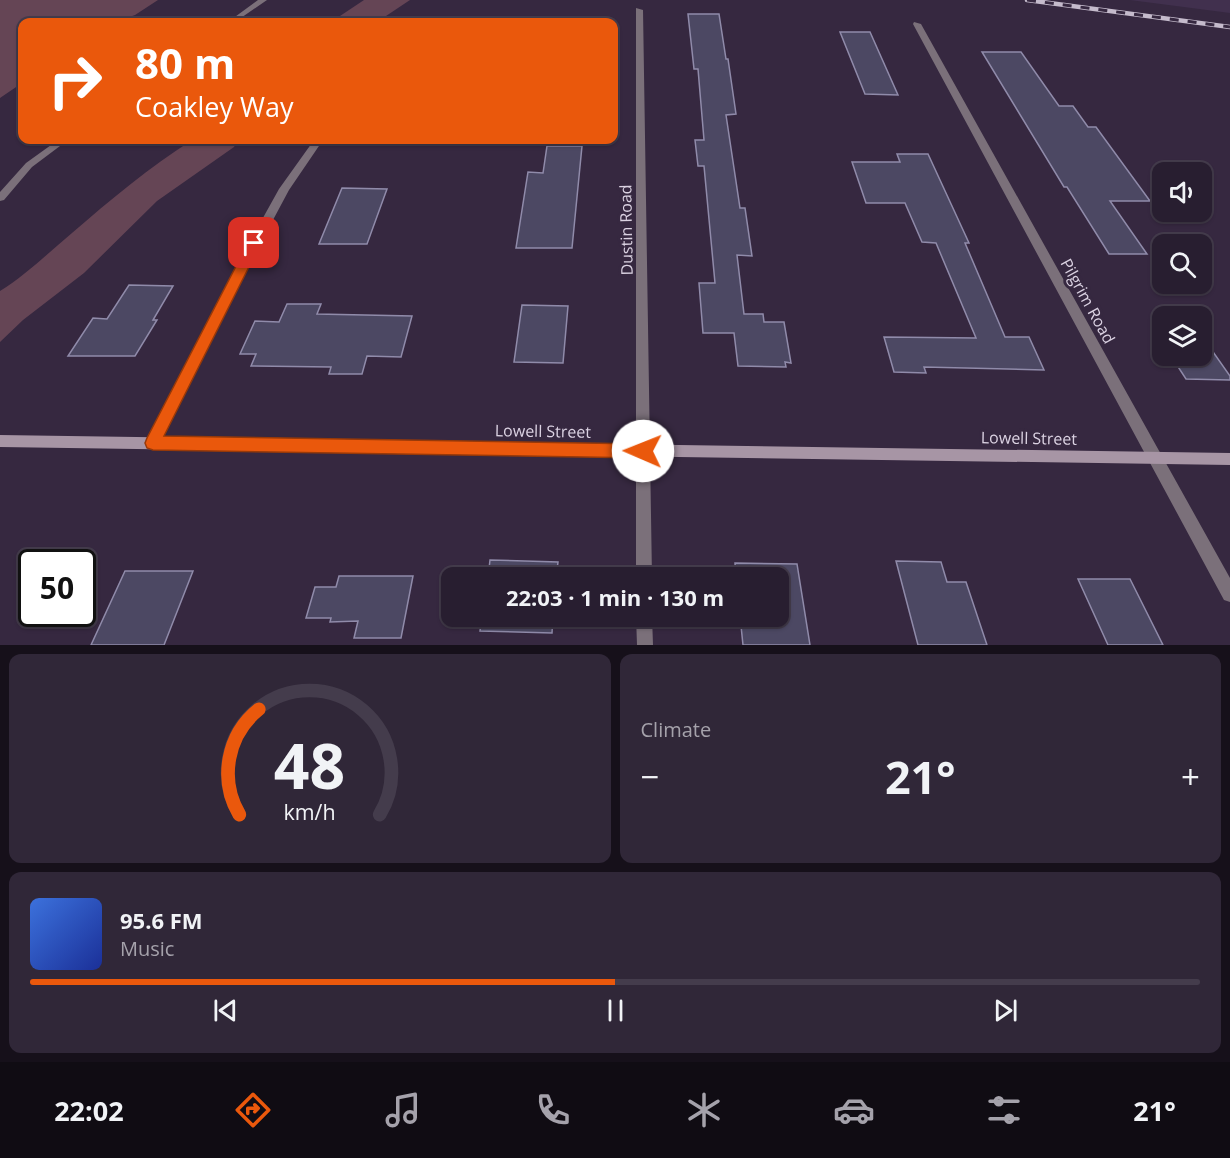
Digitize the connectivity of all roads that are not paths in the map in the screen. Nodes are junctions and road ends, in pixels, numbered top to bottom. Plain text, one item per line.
1 (263, 0) edge
2 (639, 10) dead end
3 (237, 18) edge
4 (917, 24) dead end
5 (58, 144) edge
6 (315, 144) edge
7 (0, 198) edge
8 (0, 441) edge
9 (153, 443) junction
10 (643, 451) junction
11 (1156, 458) junction
12 (1230, 459) edge
13 (644, 567) edge
14 (1230, 594) edge
15 (644, 627) edge
16 (645, 645) edge

1 - 3 street
2 - 10 street, Dustin Road
4 - 11 street, Pilgrim Road
5 - 7 street
6 - 9 street
8 - 9 main road, Lowell Street
9 - 10 main road, Lowell Street
10 - 11 main road, Lowell Street
10 - 13 street, Dustin Road
11 - 12 main road, Lowell Street
11 - 14 street, Pilgrim Road
15 - 16 street

